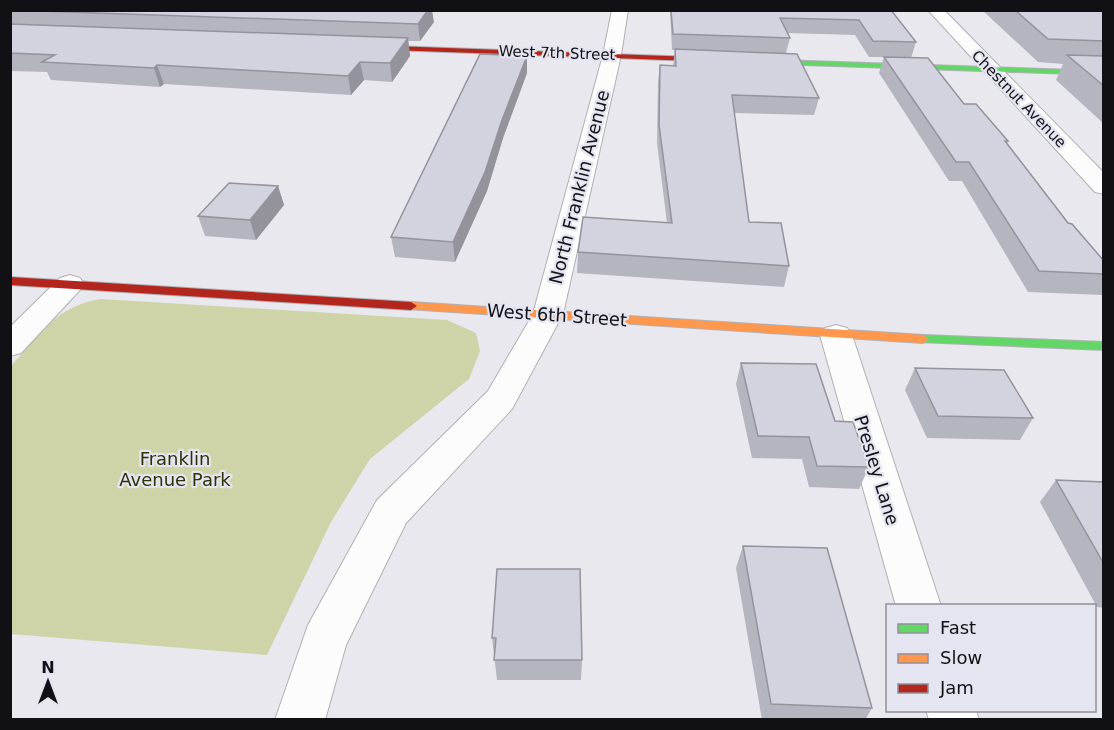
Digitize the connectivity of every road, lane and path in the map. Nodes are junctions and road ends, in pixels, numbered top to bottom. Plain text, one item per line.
1 (620, 10) edge
2 (935, 10) edge
3 (353, 46) edge
4 (612, 55) junction
5 (991, 69) junction
6 (1104, 73) edge
7 (1104, 187) edge
8 (10, 281) edge
9 (70, 284) junction
10 (548, 314) junction
11 (836, 335) junction
12 (10, 346) edge
13 (1104, 346) edge
14 (918, 604) edge
15 (300, 720) edge

1 - 4 street, North Franklin Avenue
2 - 5 street, Chestnut Avenue
3 - 4 street, West 7th Street
4 - 5 street, West 7th Street
4 - 10 street, North Franklin Avenue
5 - 6 street, West 7th Street
5 - 7 street, Chestnut Avenue
8 - 9 street, West 6th Street
9 - 10 street, West 6th Street
9 - 12 street
10 - 11 street, West 6th Street
10 - 15 street, North Franklin Avenue
11 - 13 street, West 6th Street
11 - 14 street, Presley Lane

